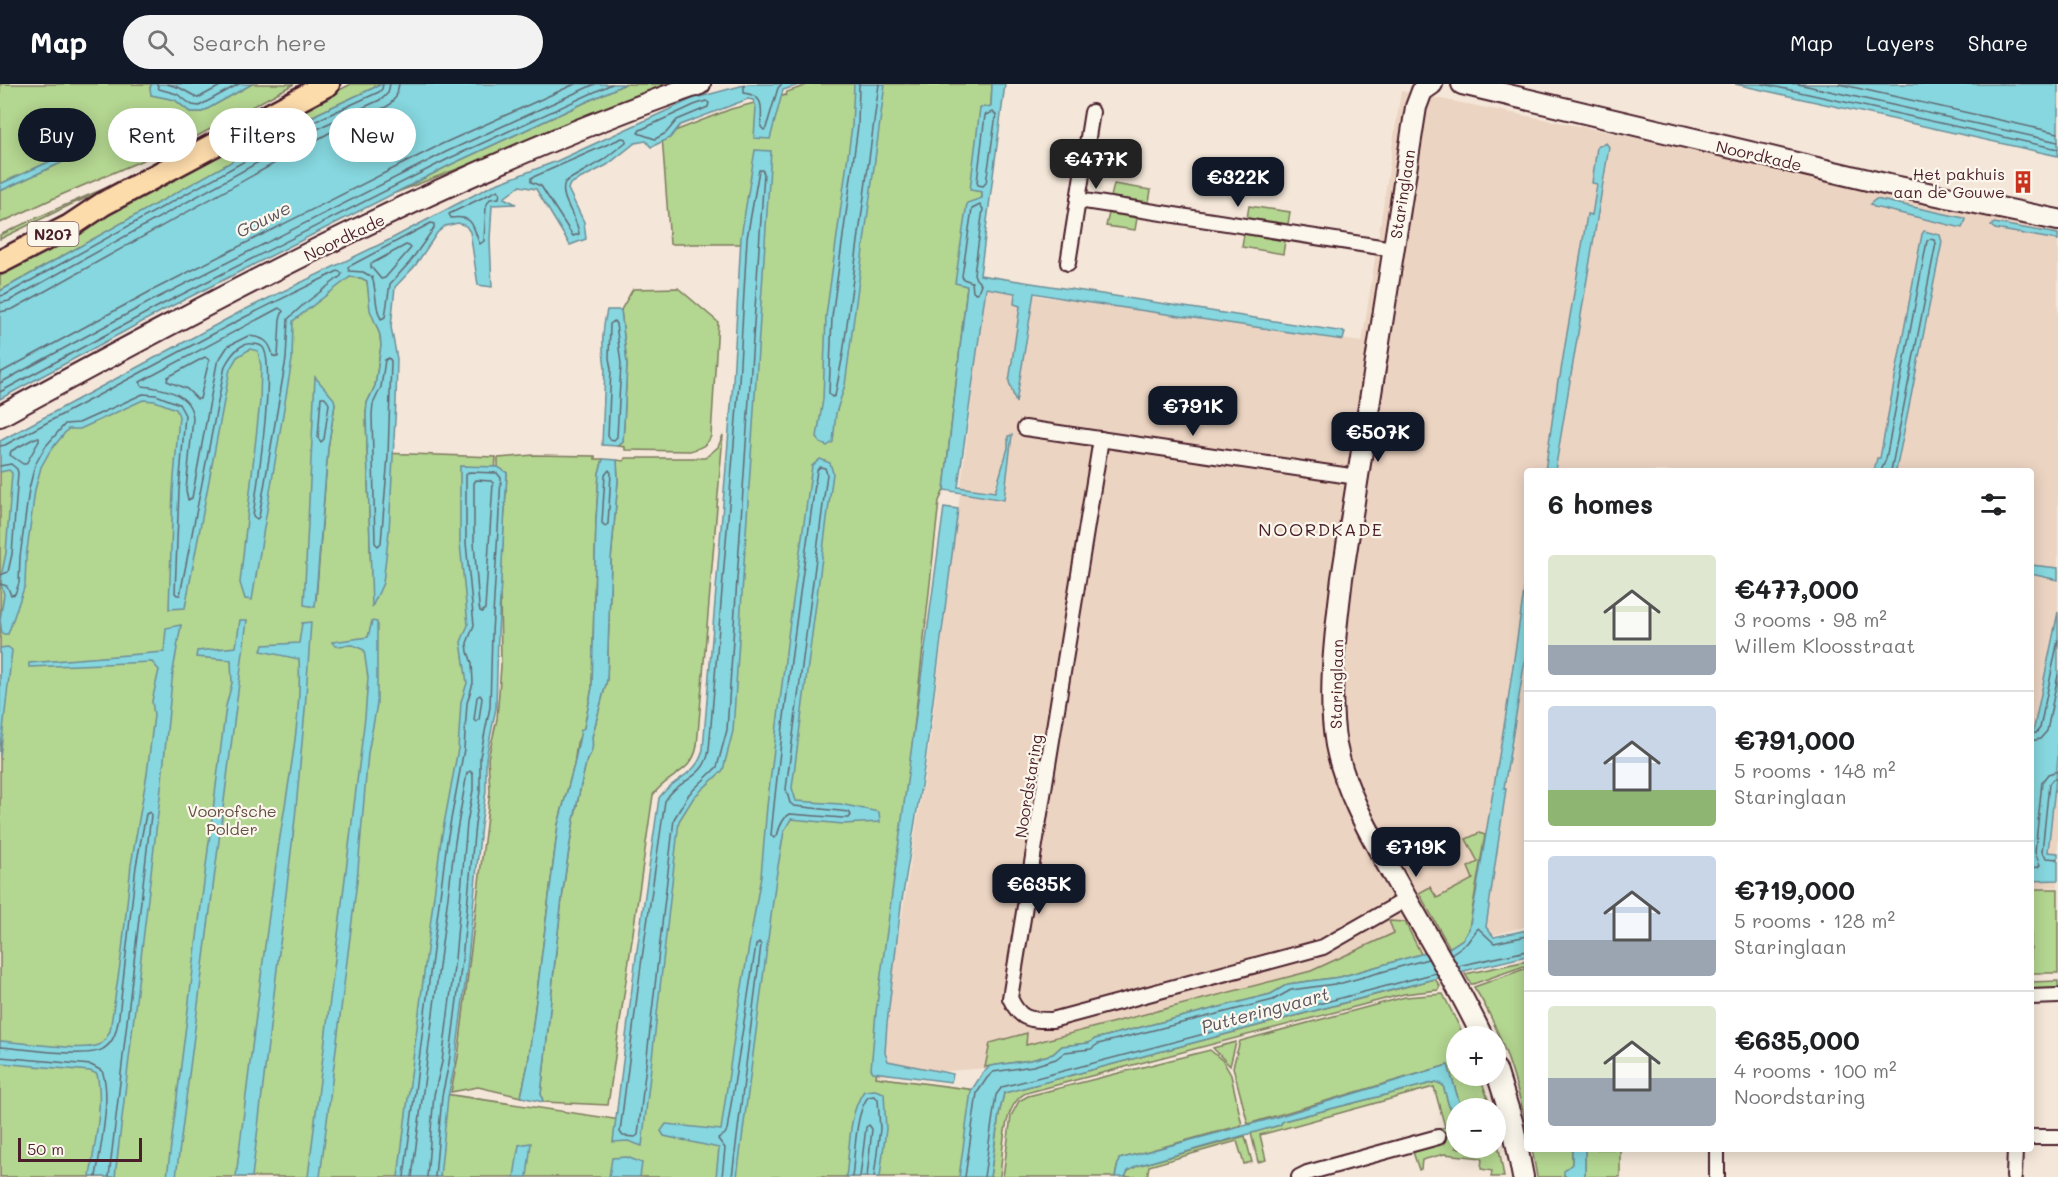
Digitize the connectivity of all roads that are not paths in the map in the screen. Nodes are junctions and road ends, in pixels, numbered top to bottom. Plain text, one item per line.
1 (328, 84) edge
2 (700, 84) edge
3 (1462, 84) edge
4 (1423, 86) edge
5 (1092, 112) dead end
6 (1078, 200) junction
7 (103, 204) junction
8 (2058, 220) edge
9 (0, 244) edge
10 (1393, 249) junction
11 (0, 262) edge
12 (1068, 262) dead end
13 (0, 416) edge
14 (1025, 428) dead end
15 (1101, 439) junction
16 (1357, 477) junction
17 (1407, 900) junction
18 (2058, 996) edge
19 (2034, 997) edge
20 (1477, 1026) edge
21 (1501, 1086) edge
22 (1438, 1137) dead end
23 (2034, 1137) edge
24 (2058, 1137) edge
25 (1717, 1152) edge
26 (2015, 1152) edge
27 (1299, 1177) edge
28 (1523, 1177) edge
29 (1717, 1177) edge
30 (2014, 1177) edge

1 - 7 main road, N207
2 - 13 street, Noordkade
3 - 8 street, Noordkade
4 - 10 street, Staringlaan
5 - 6 street
6 - 10 street
6 - 12 street
7 - 9 main road, N207
7 - 11 main road, N207
10 - 16 street, Staringlaan
14 - 15 street
15 - 16 street
15 - 17 street, Noordstaring
16 - 17 street, Staringlaan
17 - 20 street, Staringlaan
18 - 19 street
21 - 28 street
22 - 27 street
23 - 24 street
25 - 29 street
26 - 30 street

